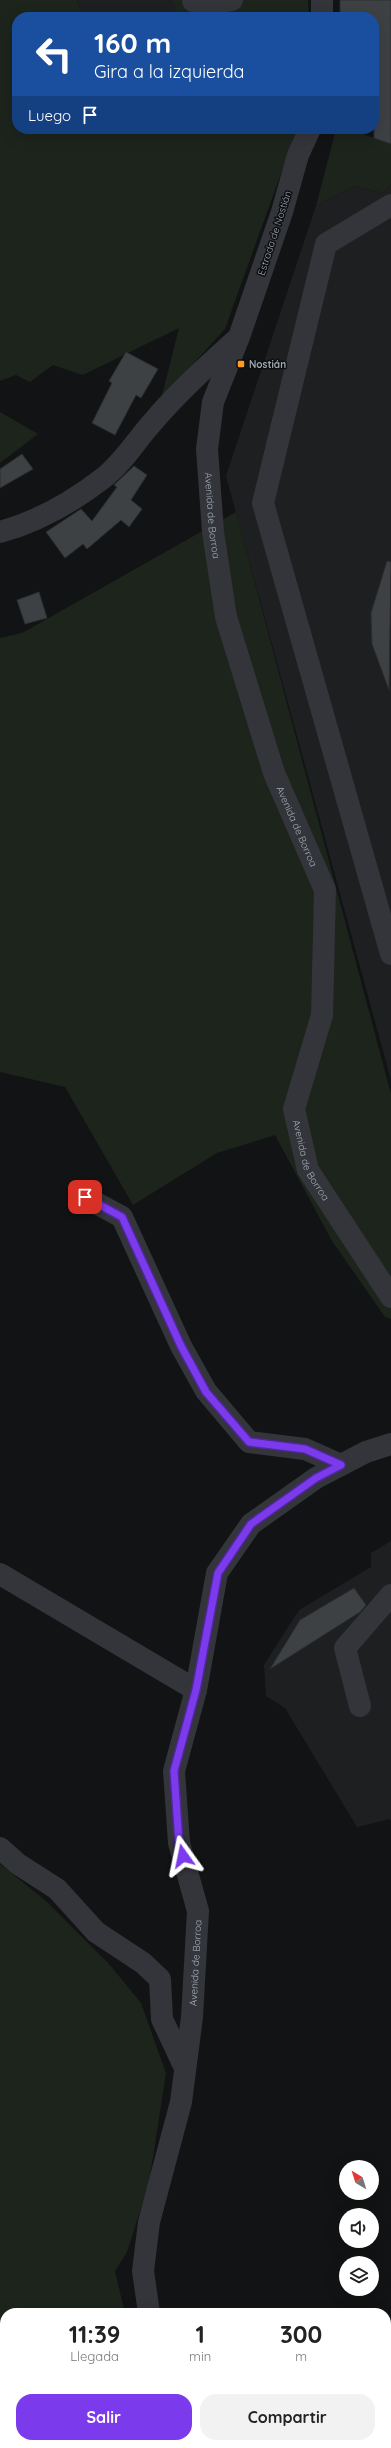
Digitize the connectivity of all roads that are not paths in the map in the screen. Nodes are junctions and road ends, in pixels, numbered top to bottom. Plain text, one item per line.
1 (232, 0) edge
2 (322, 0) edge
3 (193, 1) edge
4 (322, 12) edge
5 (308, 134) edge
6 (391, 205) edge
7 (239, 337) junction
8 (0, 532) edge
9 (391, 954) edge
10 (85, 1197) dead end
11 (391, 1297) edge
12 (391, 1444) edge
13 (341, 1465) junction
14 (0, 1574) edge
15 (391, 1595) edge
16 (196, 1690) junction
17 (360, 1706) dead end
18 (0, 1848) edge
19 (186, 2068) junction
20 (148, 2308) edge

1 - 3 street
2 - 4 street
5 - 7 street, Estrada de Nostián
6 - 9 street
7 - 8 street
7 - 11 street, Avenida de Borroa
10 - 13 street
12 - 13 street, Avenida de Borroa
13 - 16 street, Avenida de Borroa
14 - 16 street
15 - 17 street
16 - 19 street, Avenida de Borroa
18 - 19 street
19 - 20 street, Avenida de Borroa

